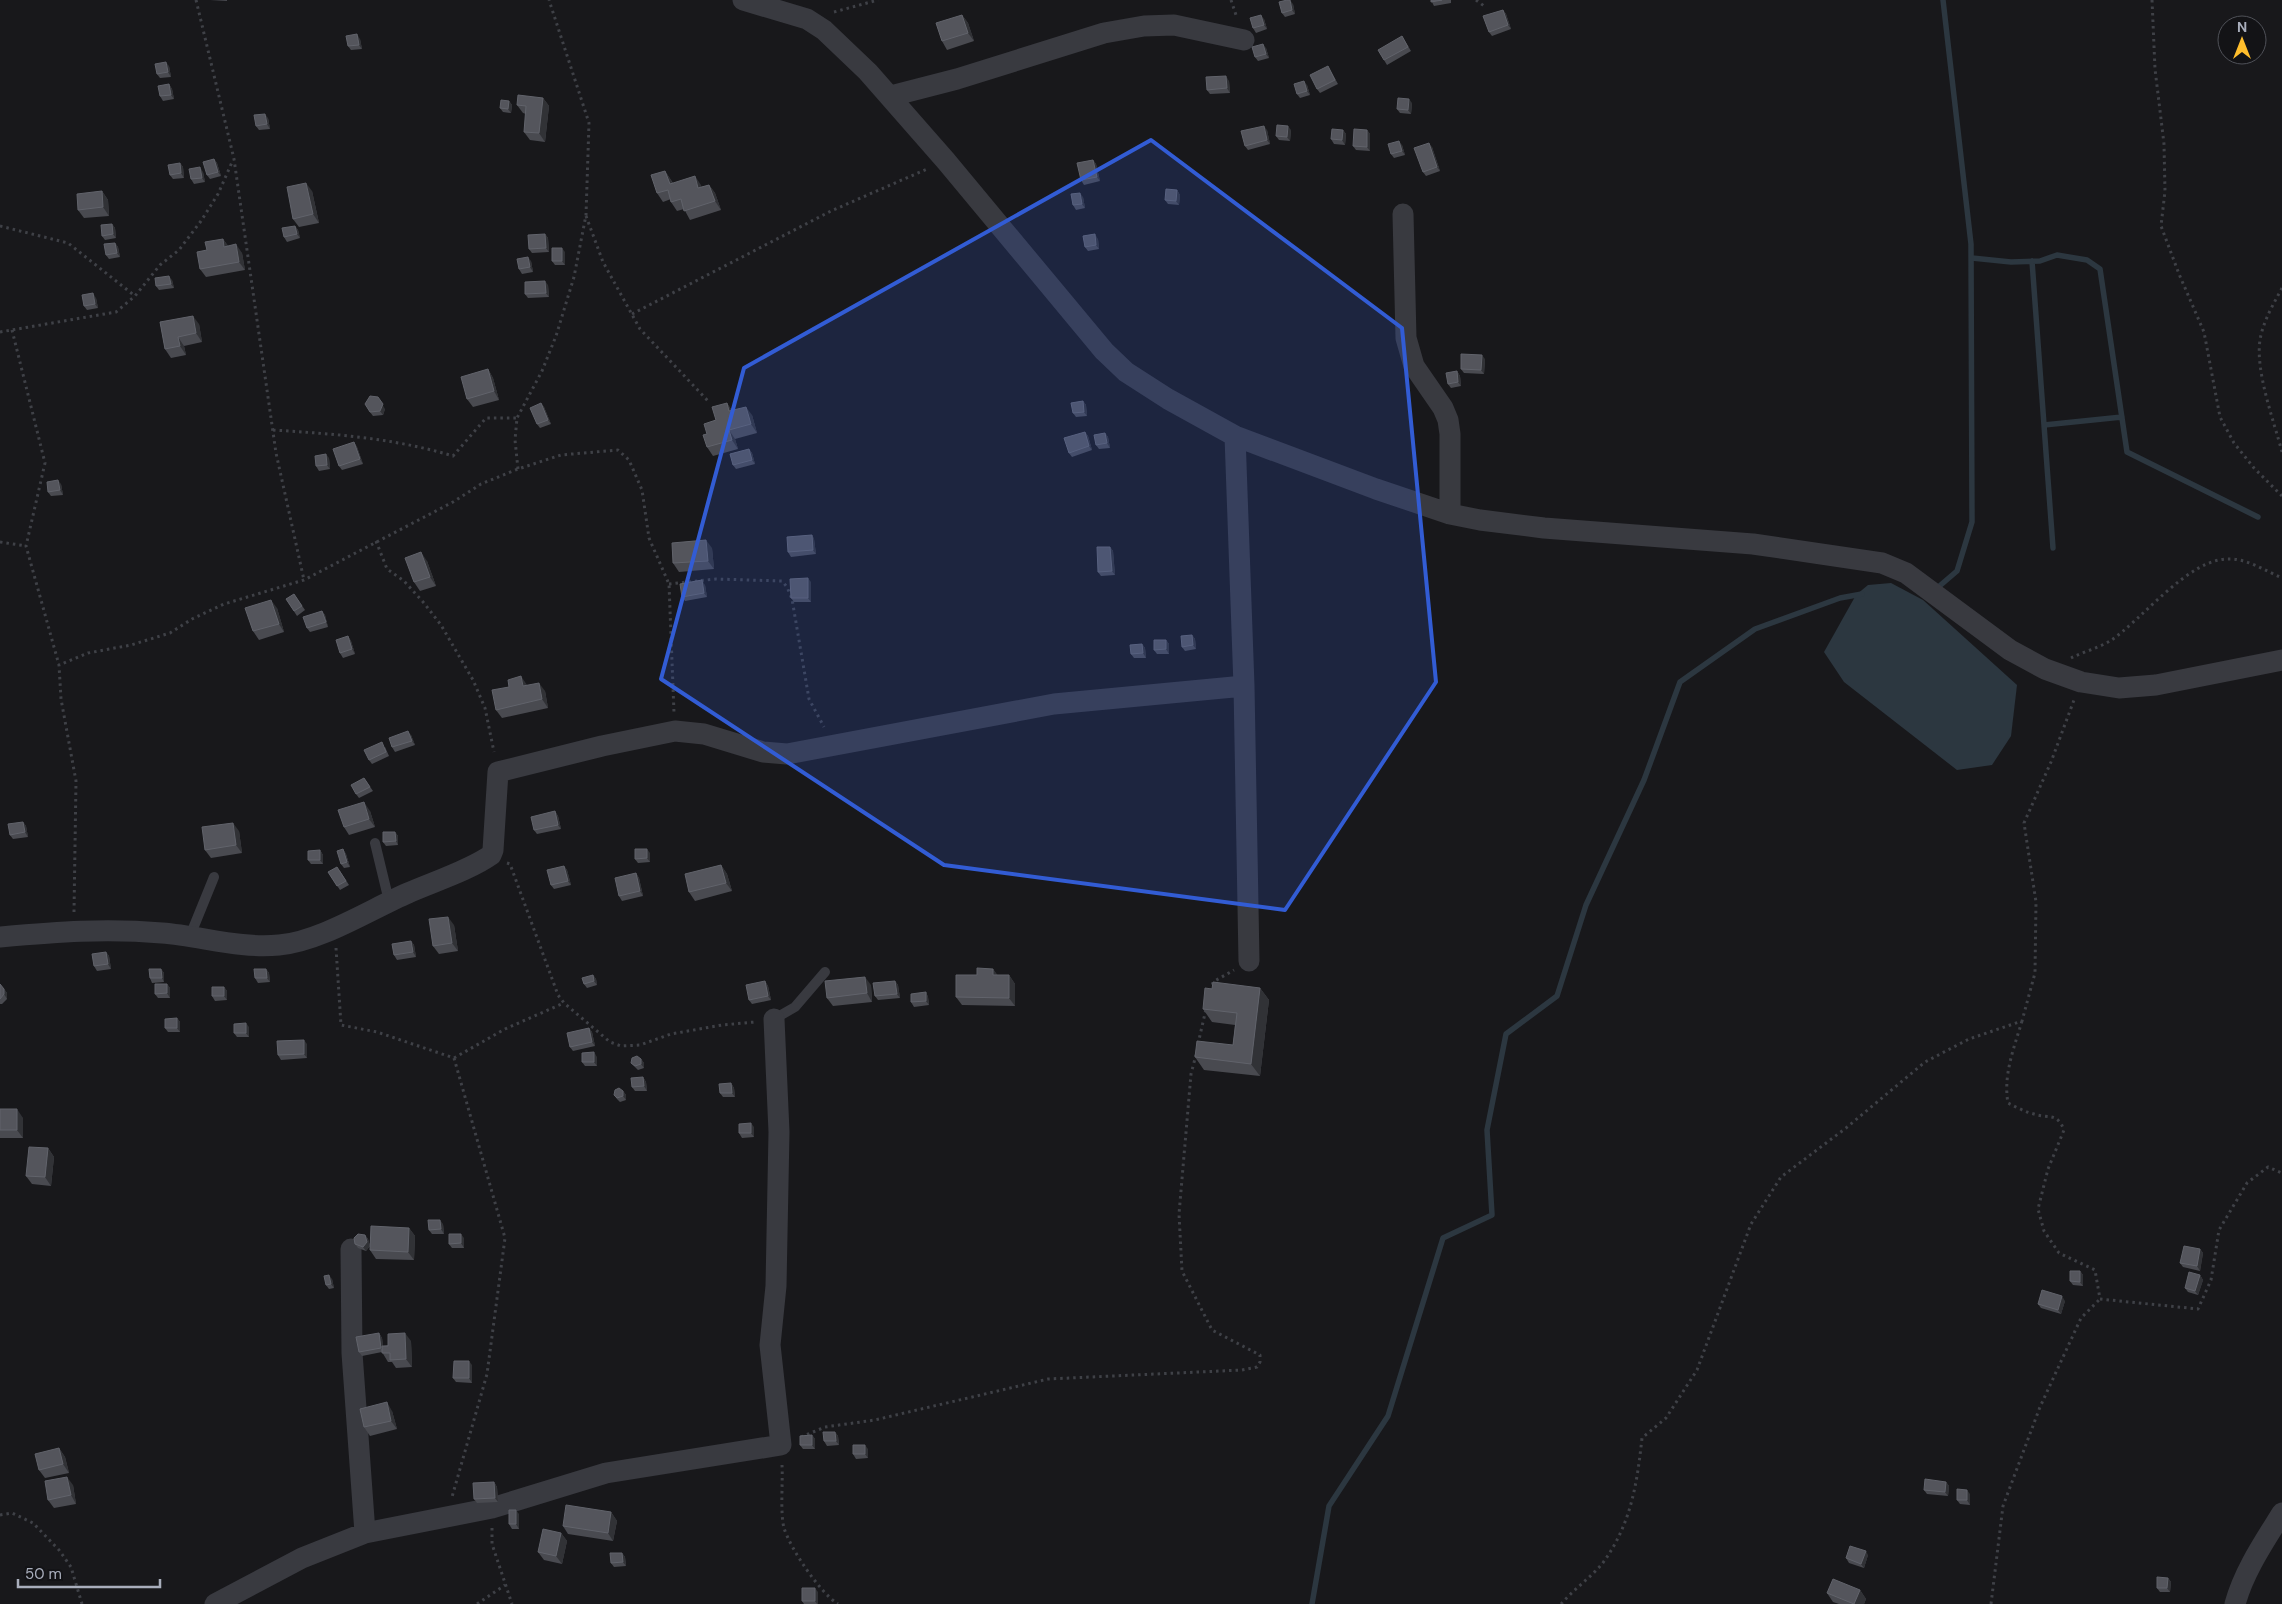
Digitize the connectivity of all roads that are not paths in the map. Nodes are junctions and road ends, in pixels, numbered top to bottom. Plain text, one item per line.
1 (743, 0) edge
2 (1244, 40) dead end
3 (891, 96) junction
4 (1403, 214) dead end
5 (1235, 436) junction
6 (1450, 514) junction
7 (2282, 660) edge
8 (1244, 686) junction
9 (375, 843) dead end
10 (214, 877) dead end
11 (389, 901) junction
12 (190, 936) junction
13 (0, 937) edge
14 (1249, 961) road end
15 (825, 972) dead end
16 (774, 1019) joint
17 (351, 1249) dead end
18 (2282, 1513) edge
19 (365, 1533) junction
20 (215, 1604) edge
21 (2235, 1604) edge

1 - 3 street
2 - 3 street
3 - 5 street
4 - 6 street
5 - 6 street
5 - 8 street
6 - 7 street
8 - 11 street
8 - 14 street
9 - 11 lane
10 - 12 lane
11 - 12 street
12 - 13 street
15 - 16 lane
16 - 19 street
17 - 19 street
18 - 21 street
19 - 20 street

